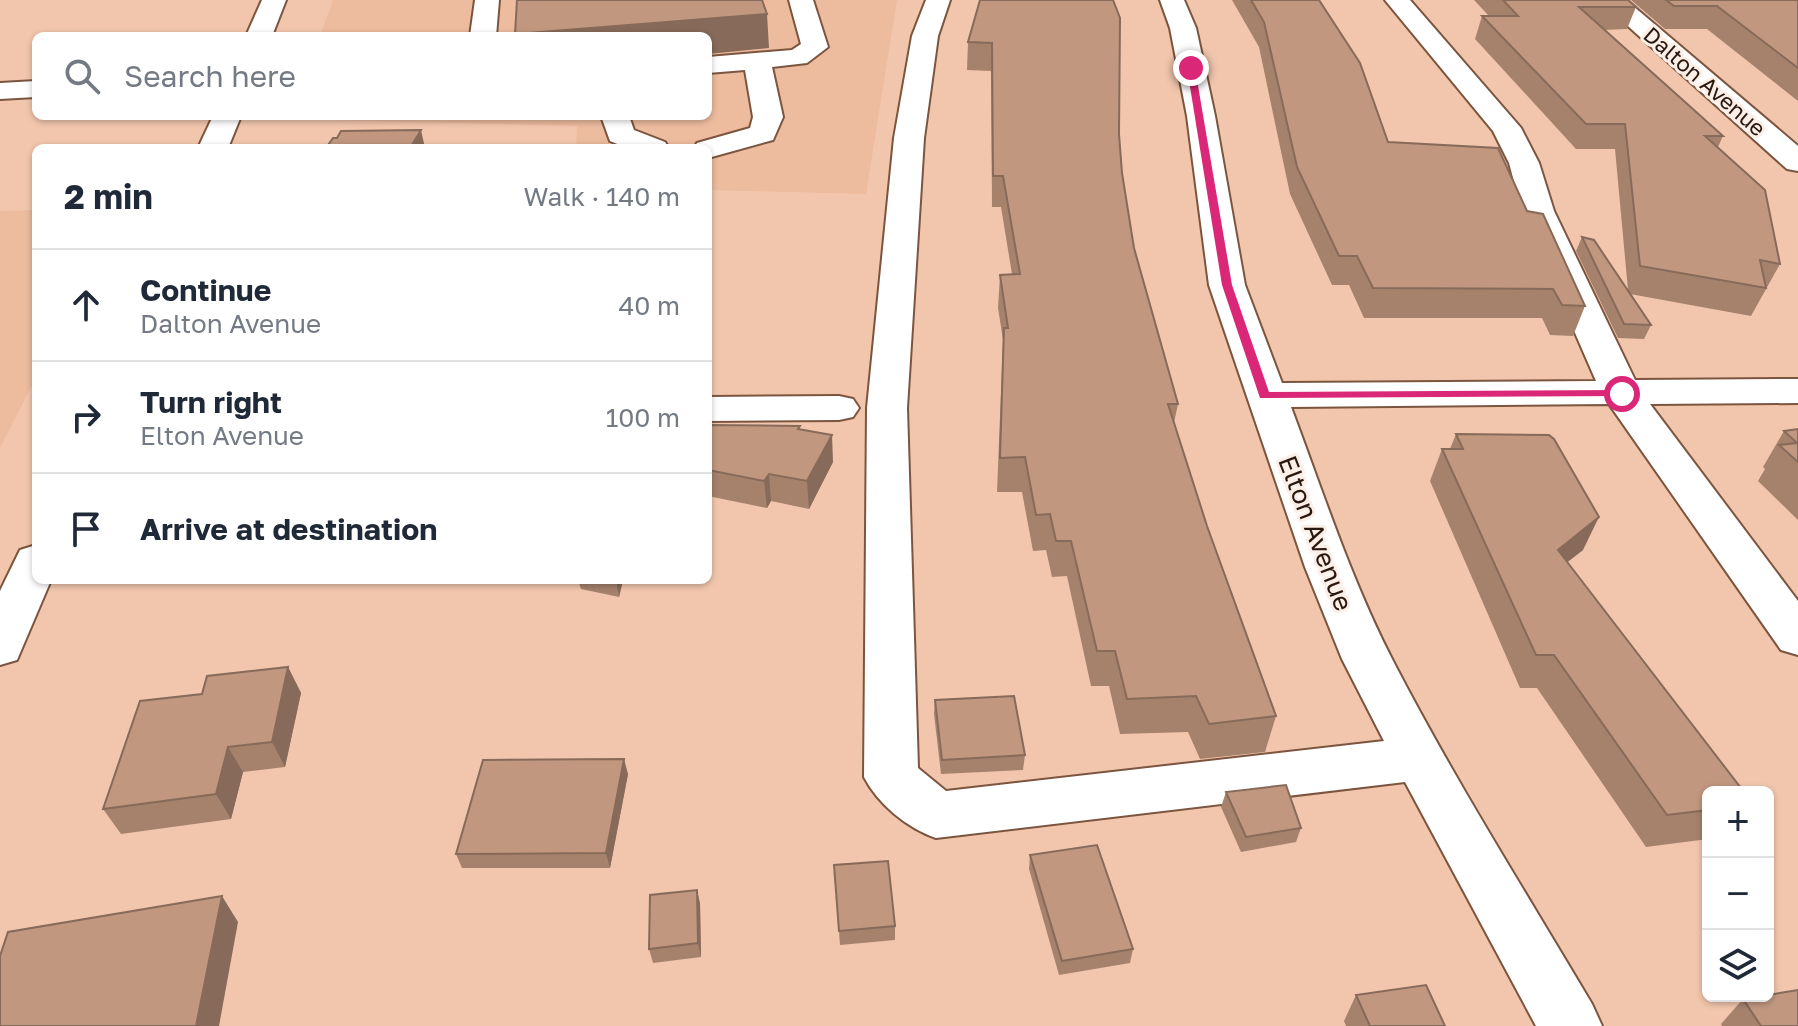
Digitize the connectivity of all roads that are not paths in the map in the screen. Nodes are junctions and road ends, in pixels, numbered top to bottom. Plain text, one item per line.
1 (274, 0) edge
2 (487, 0) edge
3 (801, 0) edge
4 (938, 0) edge
5 (1172, 0) edge
6 (1397, 0) edge
7 (1611, 0) edge
8 (261, 32) edge
9 (483, 32) edge
10 (757, 61) junction
11 (712, 65) edge
12 (32, 89) edge
13 (0, 91) edge
14 (225, 120) edge
15 (616, 120) edge
16 (215, 144) edge
17 (644, 144) edge
18 (712, 148) edge
19 (1798, 162) edge
20 (1798, 391) edge
21 (1622, 394) junction
22 (1264, 395) junction
23 (839, 408) dead end
24 (712, 409) edge
25 (32, 571) edge
26 (1798, 637) edge
27 (0, 647) edge
28 (1419, 759) junction
29 (1570, 1026) edge

1 - 8 street
2 - 9 street
3 - 10 street
4 - 28 street
5 - 22 street, Elton Avenue
6 - 21 street
7 - 19 street, Dalton Avenue
10 - 11 street
10 - 18 street
12 - 13 street
14 - 16 street
15 - 17 street
20 - 21 street
21 - 22 street
21 - 26 street
22 - 28 street, Elton Avenue
23 - 24 street
25 - 27 street
28 - 29 street, Elton Avenue

